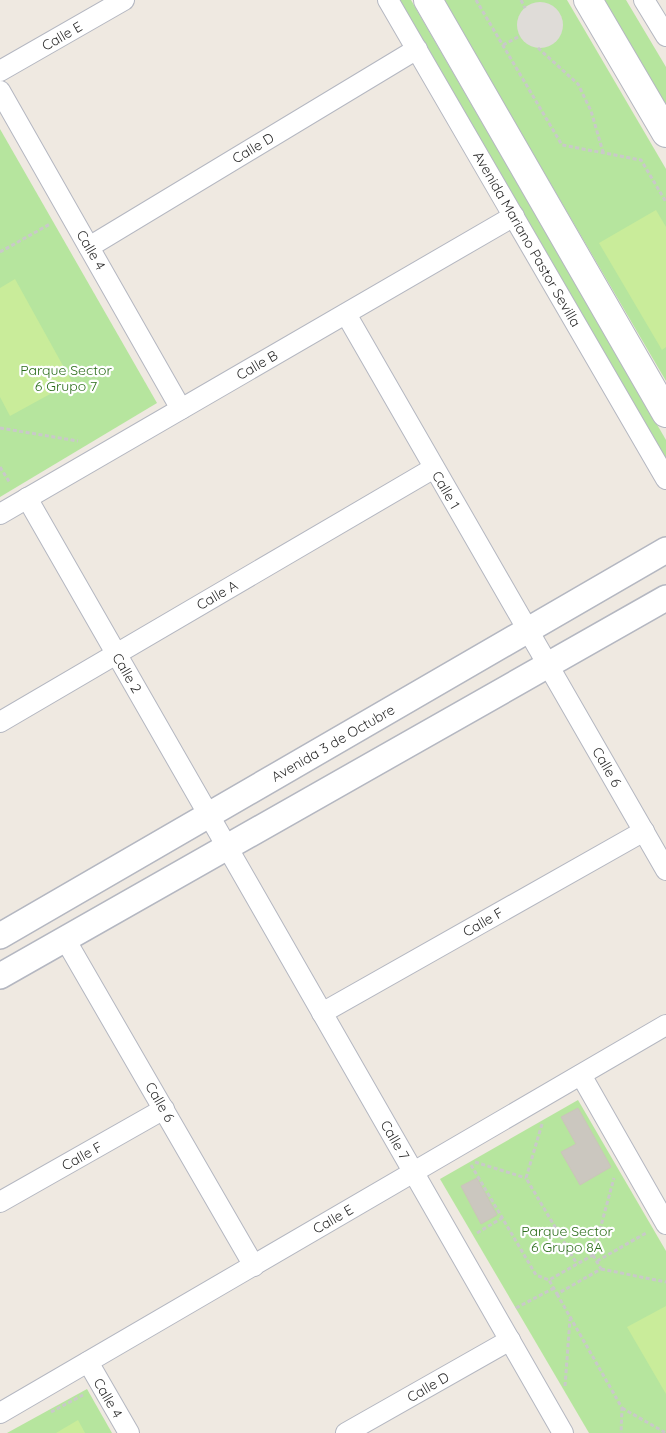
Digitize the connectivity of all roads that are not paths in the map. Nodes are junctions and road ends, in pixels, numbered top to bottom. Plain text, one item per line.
1 (124, 0) edge
2 (388, 0) edge
3 (428, 0) edge
4 (588, 0) edge
5 (644, 0) edge
6 (666, 36) edge
7 (417, 49) junction
8 (0, 71) edge
9 (0, 90) edge
10 (666, 133) edge
11 (514, 216) junction
12 (90, 247) junction
13 (346, 314) junction
14 (181, 409) junction
15 (666, 413) edge
16 (434, 468) junction
17 (666, 479) edge
18 (27, 498) junction
19 (0, 514) edge
20 (666, 550) edge
21 (666, 598) edge
22 (527, 630) junction
23 (116, 654) junction
24 (547, 665) junction
25 (0, 722) edge
26 (209, 816) junction
27 (644, 831) junction
28 (227, 848) junction
29 (666, 870) edge
30 (0, 936) edge
31 (65, 939) junction
32 (0, 976) edge
33 (322, 1013) junction
34 (666, 1025) edge
35 (580, 1075) junction
36 (164, 1109) junction
37 (414, 1172) junction
38 (0, 1202) edge
39 (666, 1223) edge
40 (254, 1266) junction
41 (510, 1340) junction
42 (88, 1362) junction
43 (0, 1414) edge
44 (129, 1433) edge
45 (346, 1433) edge
46 (563, 1433) edge

1 - 8 street, Calle E
2 - 7 street, Avenida Mariano Pastor Sevilla
3 - 15 main road
4 - 10 main road
5 - 6 street
7 - 11 street, Avenida Mariano Pastor Sevilla
7 - 12 street, Calle D
9 - 12 street, Calle 4
11 - 13 street, Calle B
11 - 17 street, Avenida Mariano Pastor Sevilla
12 - 14 street, Calle 4
13 - 14 street, Calle B
13 - 16 street, Calle 1
14 - 18 street, Calle B
16 - 22 street, Calle 1
16 - 23 street, Calle A
18 - 19 street, Calle B
18 - 23 street, Calle 2
20 - 22 street, Avenida 3 de Octubre
21 - 24 street
22 - 24 street, Calle 1
22 - 26 street, Avenida 3 de Octubre
23 - 25 street, Calle A
23 - 26 street, Calle 2
24 - 27 street, Calle 6
24 - 28 street
26 - 28 street, Calle 2
26 - 30 street, Avenida 3 de Octubre
27 - 29 street, Calle 6
27 - 33 street, Calle F
28 - 31 street
28 - 33 street, Calle 7
31 - 32 street
31 - 36 street, Calle 6
33 - 37 street, Calle 7
34 - 35 street, Calle E
35 - 37 street, Calle E
35 - 39 street
36 - 38 street, Calle F
36 - 40 street, Calle 6
37 - 40 street, Calle E
37 - 41 street, Calle 7
40 - 42 street, Calle E
41 - 45 street, Calle D
41 - 46 street, Calle 7
42 - 43 street, Calle E
42 - 44 street, Calle 4

